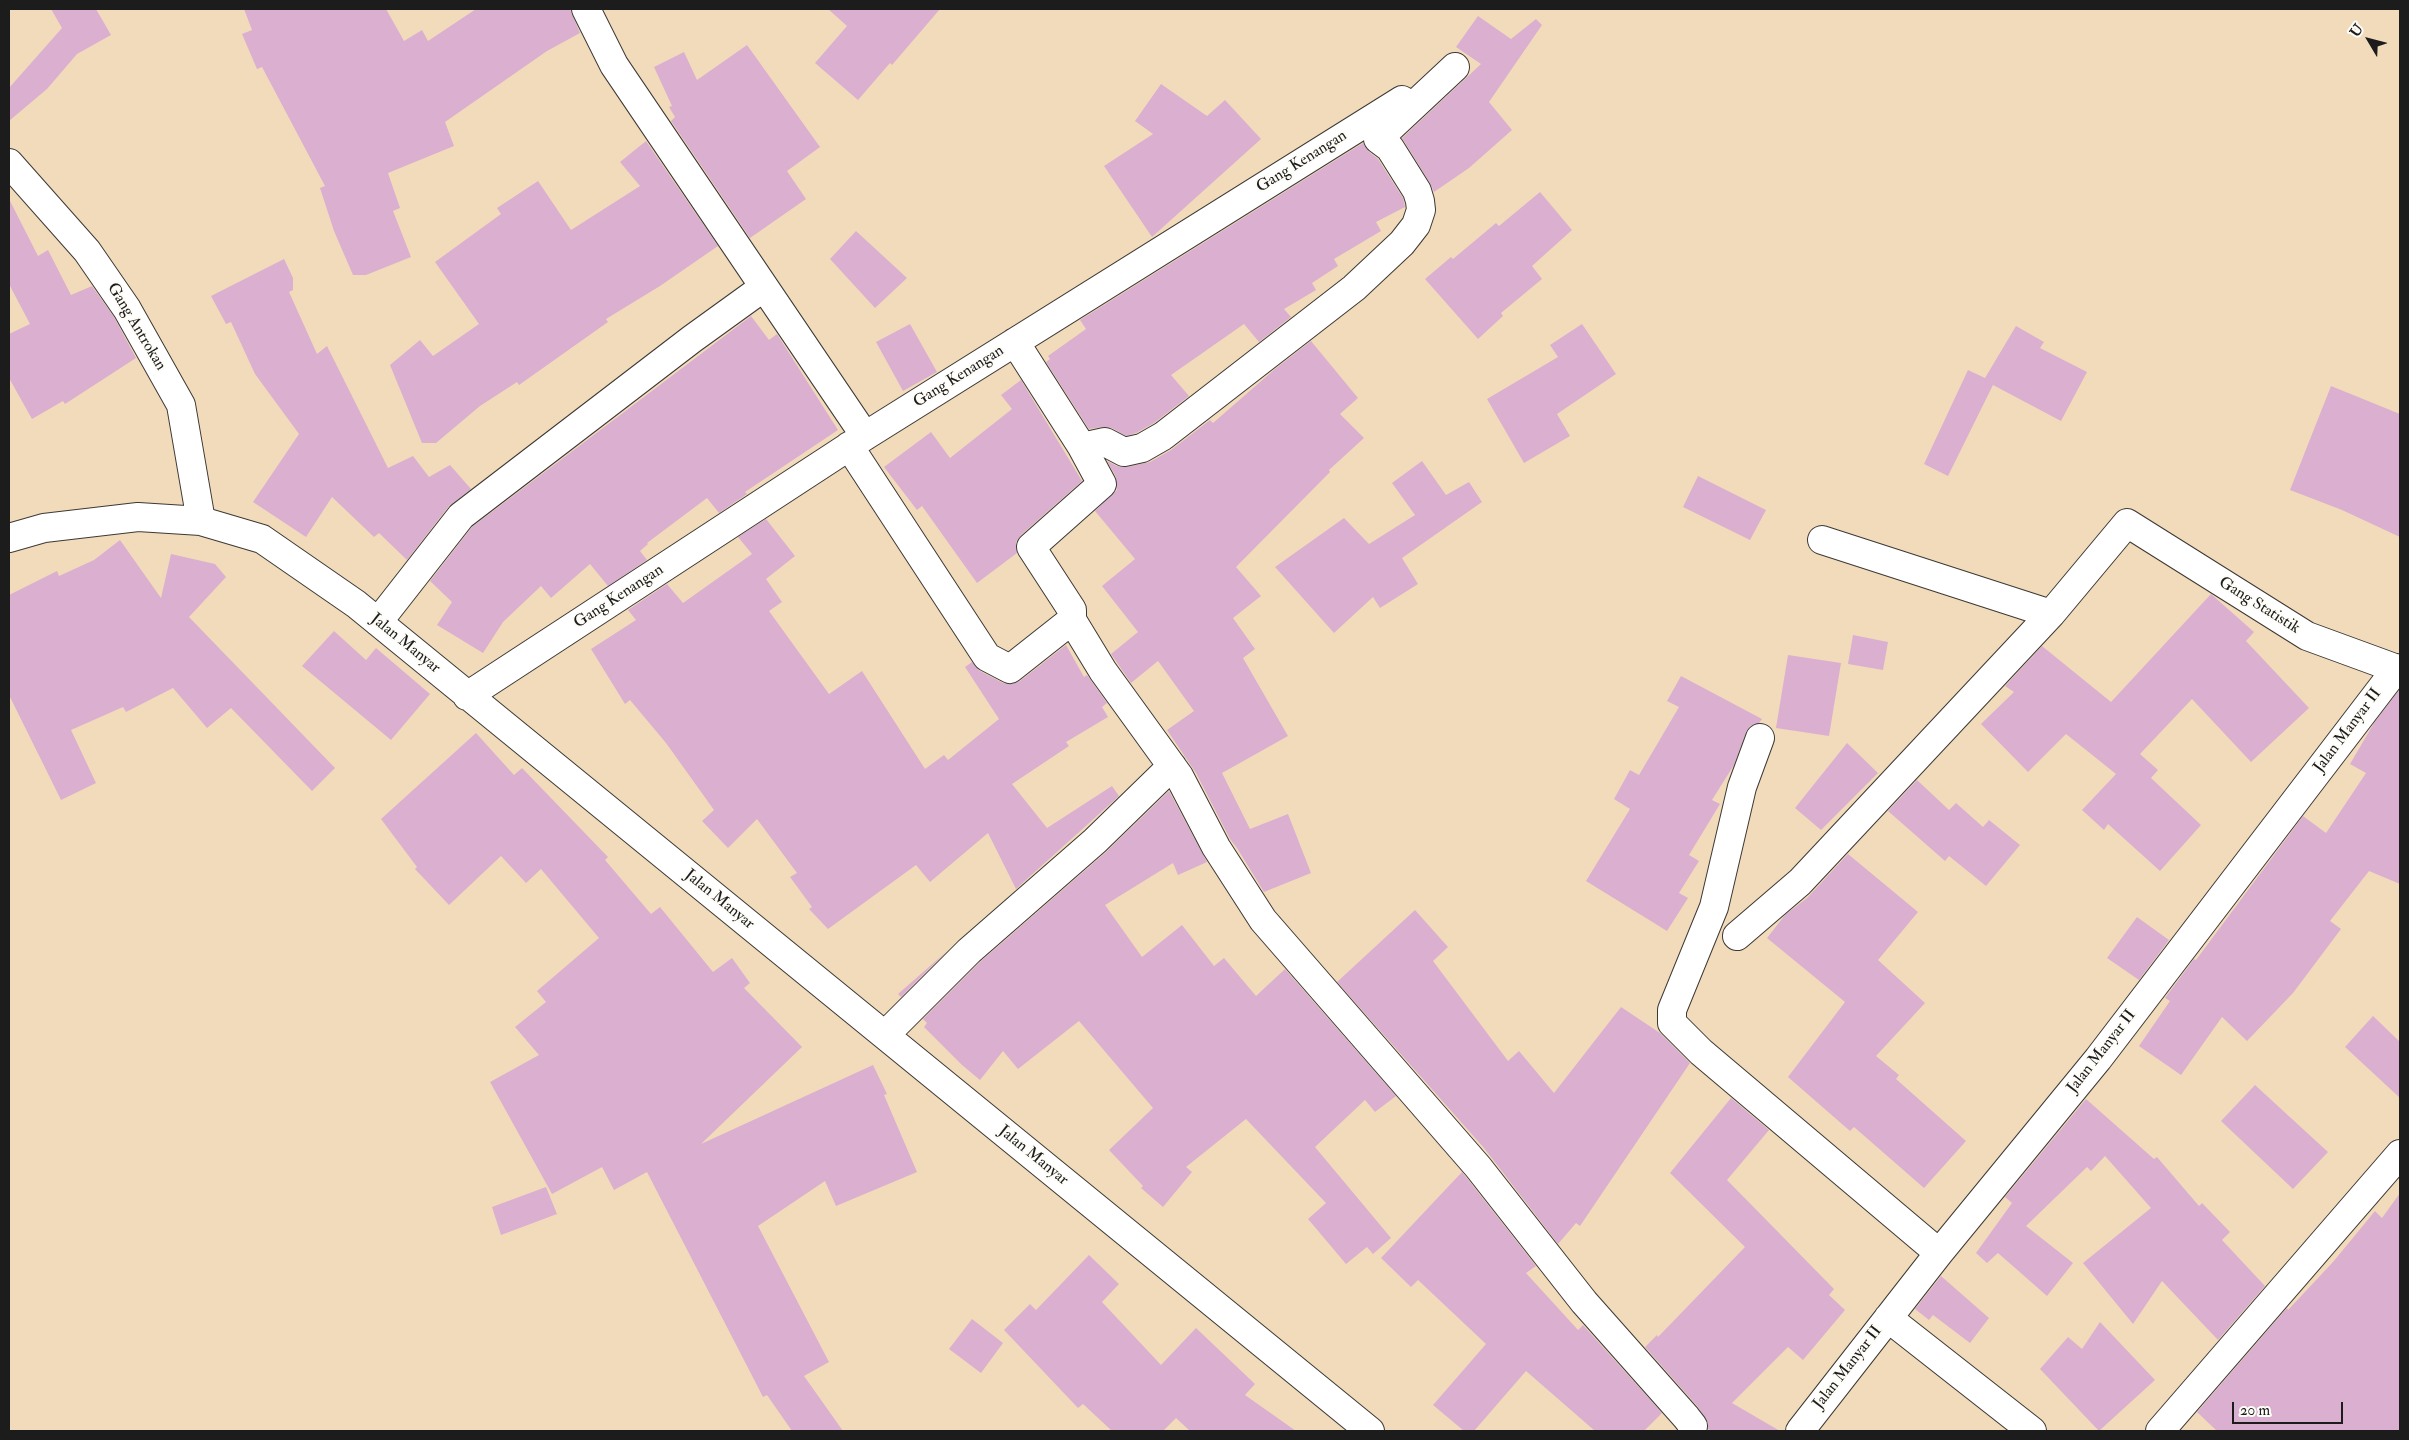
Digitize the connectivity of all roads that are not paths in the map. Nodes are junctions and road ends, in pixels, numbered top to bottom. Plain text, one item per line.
1 (586, 9) edge
2 (9, 163) edge
3 (764, 288) junction
4 (1015, 342) junction
5 (857, 441) junction
6 (1082, 447) junction
7 (201, 522) junction
8 (9, 538) edge
9 (1822, 540) dead end
10 (2051, 614) junction
11 (1072, 620) junction
12 (378, 622) junction
13 (2399, 669) edge
14 (467, 696) junction
15 (1760, 738) dead end
16 (1172, 766) junction
17 (1737, 936) dead end
18 (885, 1035) junction
19 (2400, 1154) edge
20 (1939, 1253) junction
21 (1888, 1318) junction
22 (1370, 1431) edge
23 (1692, 1431) edge
24 (1800, 1431) edge
25 (2032, 1431) edge
26 (2160, 1431) edge

1 - 3 street
2 - 7 street, Gang Antrokan
3 - 5 street
3 - 12 street
4 - 5 street, Gang Kenangan
4 - 6 street
4 - 6 street, Gang Kenangan
5 - 11 street
5 - 14 street, Gang Kenangan
6 - 11 street
7 - 8 street, Jalan Manyar
7 - 12 street, Jalan Manyar
9 - 10 street
10 - 13 street, Gang Statistik
10 - 17 street
11 - 16 street
12 - 14 street, Jalan Manyar
13 - 20 street, Jalan Manyar II
14 - 18 street, Jalan Manyar
15 - 20 street
16 - 18 street
16 - 23 street
18 - 22 street, Jalan Manyar
19 - 26 street
20 - 21 street, Jalan Manyar II
21 - 24 street, Jalan Manyar II
21 - 25 street

